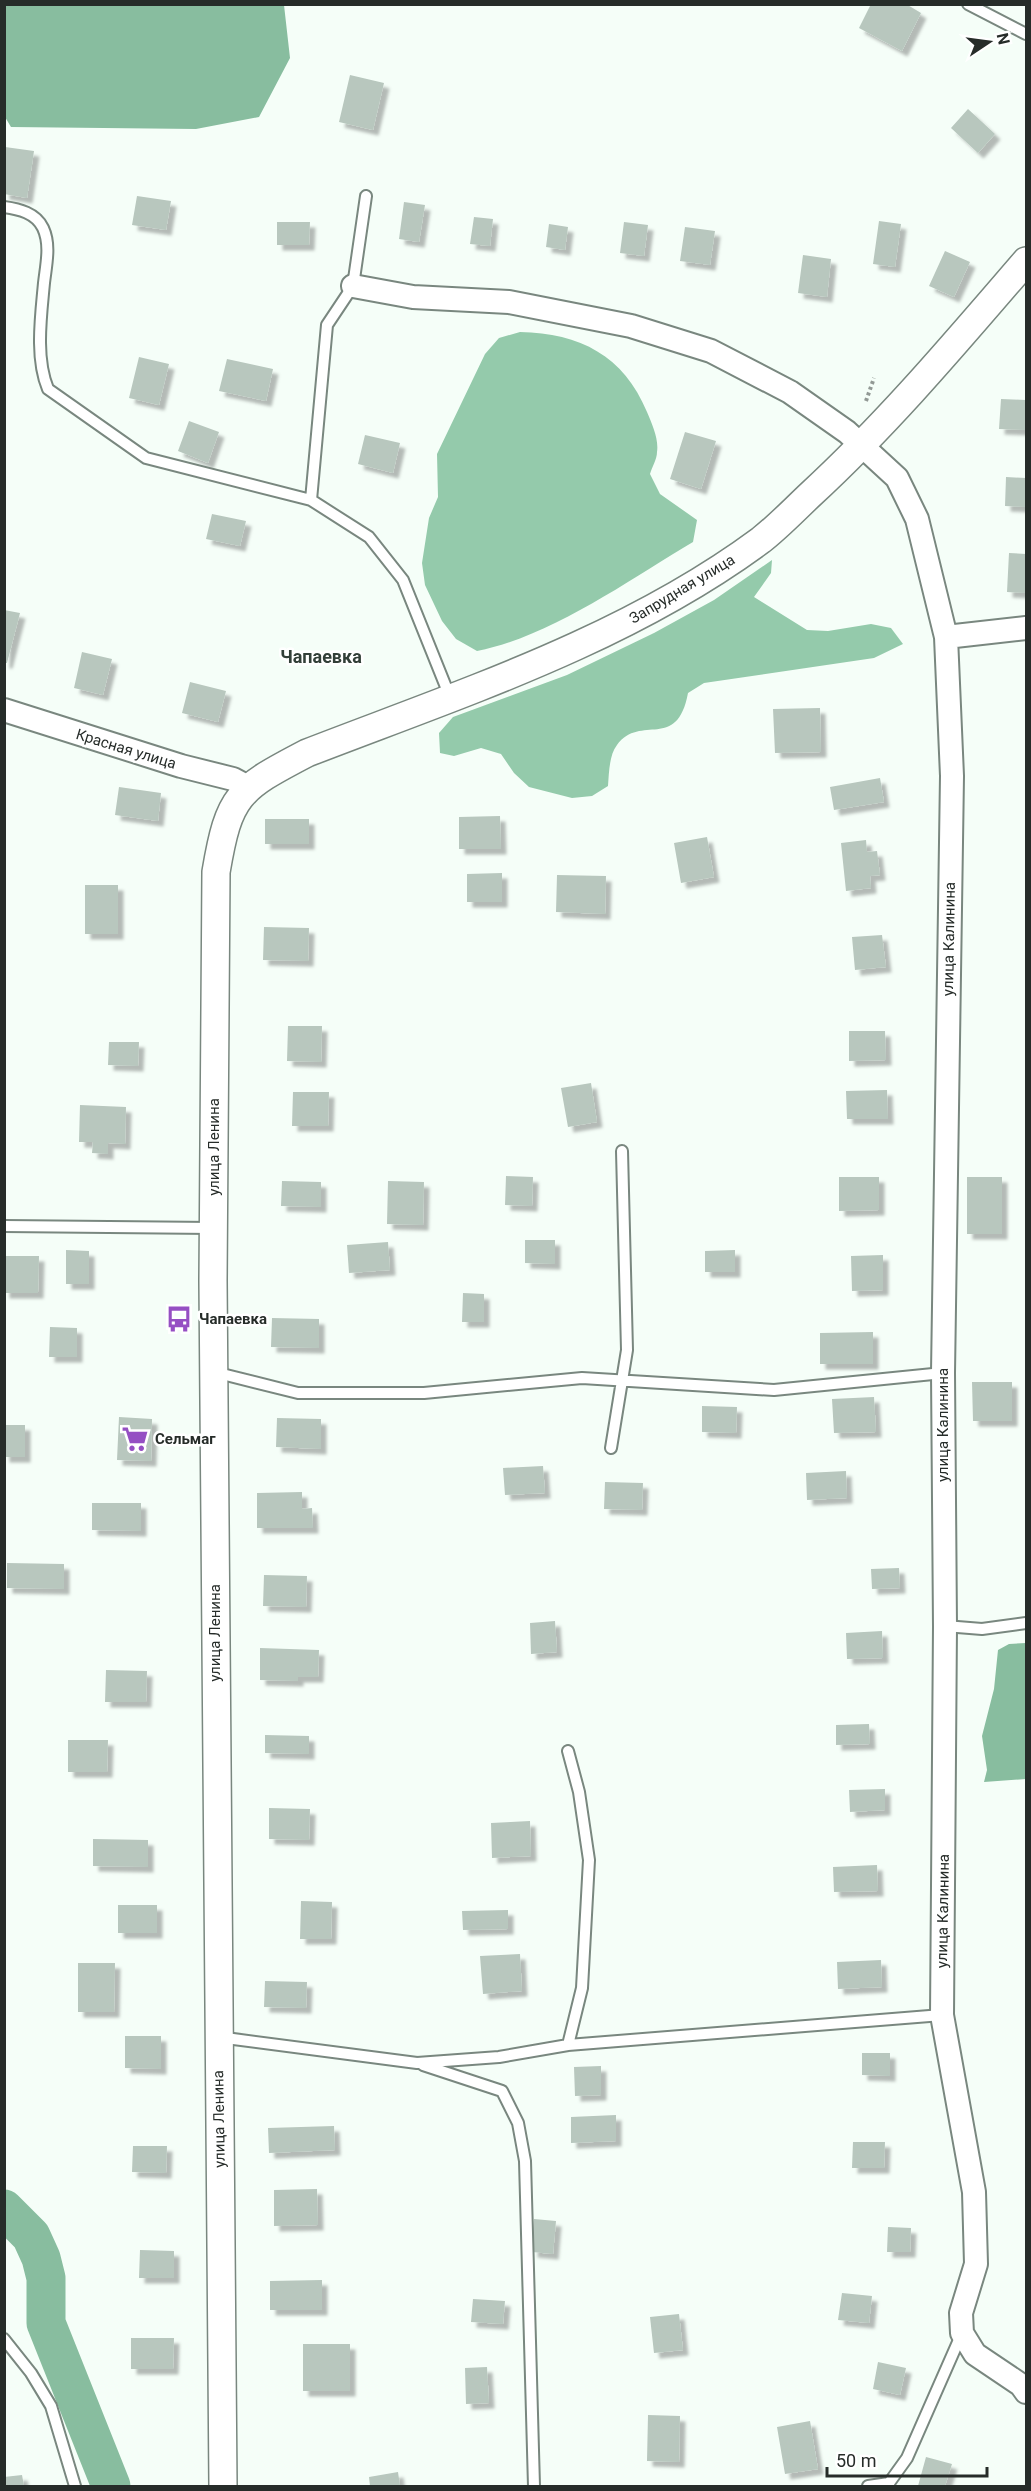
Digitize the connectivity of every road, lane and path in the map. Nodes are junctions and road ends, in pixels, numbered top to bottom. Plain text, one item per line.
1 (968, 4) edge
2 (1026, 34) edge
3 (366, 196) dead end
4 (4, 207) edge
5 (1026, 261) edge
6 (353, 286) junction
7 (874, 378) dead end
8 (866, 401) dead end
9 (863, 447) junction
10 (311, 500) junction
11 (1026, 628) edge
12 (946, 638) junction
13 (450, 697) junction
14 (4, 710) edge
15 (248, 787) junction
16 (622, 1151) dead end
17 (4, 1226) edge
18 (213, 1228) junction
19 (214, 1371) junction
20 (943, 1373) junction
21 (622, 1378) junction
22 (611, 1448) dead end
23 (1026, 1623) edge
24 (945, 1626) junction
25 (568, 1752) dead end
26 (942, 2015) junction
27 (218, 2037) junction
28 (568, 2045) junction
29 (417, 2063) junction
30 (962, 2334) junction
31 (4, 2339) edge
32 (1026, 2392) edge
33 (888, 2485) edge
34 (75, 2487) edge
35 (223, 2487) edge
36 (534, 2487) edge
37 (868, 2487) edge

1 - 2 lane
3 - 6 lane
4 - 10 lane
5 - 9 street, Запрудная улица
6 - 9 street, улица Калинина
6 - 10 lane
7 - 8 path
9 - 12 street, улица Калинина
9 - 13 street, Запрудная улица
10 - 13 lane
11 - 12 street
12 - 20 street, улица Калинина
13 - 15 street, Запрудная улица
14 - 15 street, Красная улица
15 - 18 street, улица Ленина
16 - 21 lane
17 - 18 lane
18 - 19 street, улица Ленина
19 - 21 lane
19 - 27 street, улица Ленина
20 - 21 lane
20 - 24 street, улица Калинина
21 - 22 lane
23 - 24 lane
24 - 26 street, улица Калинина
25 - 28 lane
26 - 28 lane
26 - 30 street, улица Калинина
27 - 29 lane
27 - 35 street, улица Ленина
28 - 29 lane
29 - 36 lane
30 - 32 street
30 - 33 lane
31 - 34 lane
33 - 37 lane

